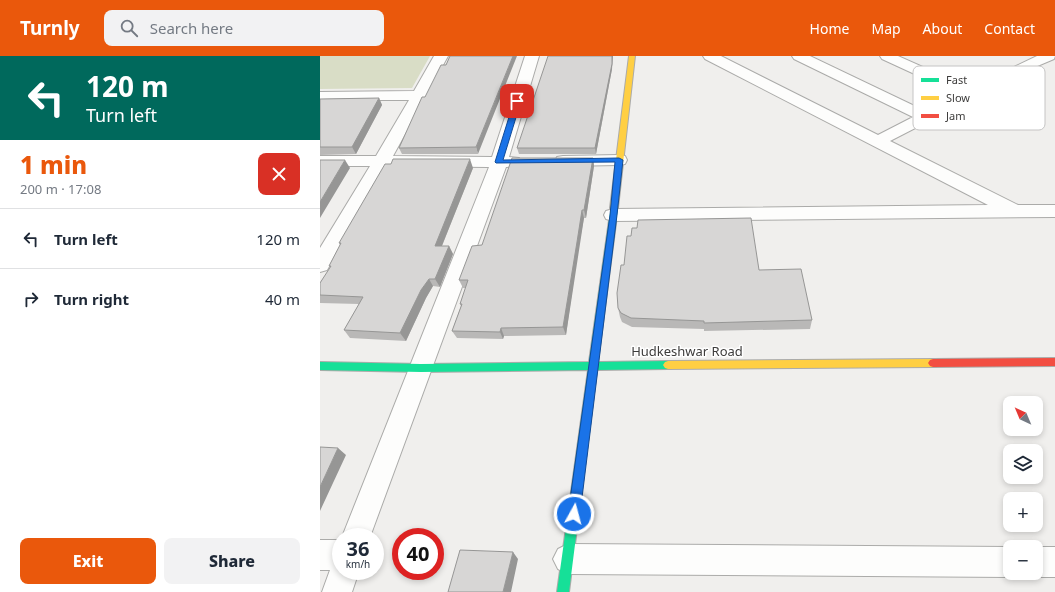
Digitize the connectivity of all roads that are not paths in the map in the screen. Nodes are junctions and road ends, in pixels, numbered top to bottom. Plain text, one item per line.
1 (441, 56) edge
2 (532, 56) edge
3 (632, 56) edge
4 (710, 56) edge
5 (798, 56) edge
6 (887, 56) edge
7 (1042, 57) edge
8 (1024, 66) edge
9 (913, 68) edge
10 (419, 95) junction
11 (320, 96) edge
12 (913, 111) edge
13 (913, 124) edge
14 (878, 141) junction
15 (619, 160) junction
16 (320, 161) edge
17 (381, 162) junction
18 (499, 162) junction
19 (1016, 211) junction
20 (1055, 211) edge
21 (614, 215) junction
22 (326, 245) edge
23 (320, 265) edge
24 (1055, 362) edge
25 (594, 365) junction
26 (320, 366) edge
27 (421, 368) junction
28 (359, 528) edge
29 (320, 555) edge
30 (332, 556) edge
31 (568, 559) junction
32 (1003, 562) edge
33 (1043, 562) edge
34 (1055, 562) edge
35 (341, 580) edge
36 (338, 592) edge
37 (563, 592) edge

1 - 10 street
2 - 18 street
3 - 15 street
4 - 14 street
5 - 12 street
6 - 9 street
7 - 8 street
10 - 11 street
10 - 17 street
13 - 14 street
14 - 19 street
15 - 18 street
15 - 21 street
16 - 17 street
17 - 18 street
17 - 22 street
18 - 27 street
19 - 20 street
19 - 21 street
21 - 25 street
22 - 23 street
24 - 25 street, Hudkeshwar Road
25 - 27 street, Hudkeshwar Road
25 - 31 street
26 - 27 street, Hudkeshwar Road
27 - 28 street
29 - 30 street
31 - 32 street
31 - 37 street
33 - 34 street
35 - 36 street

